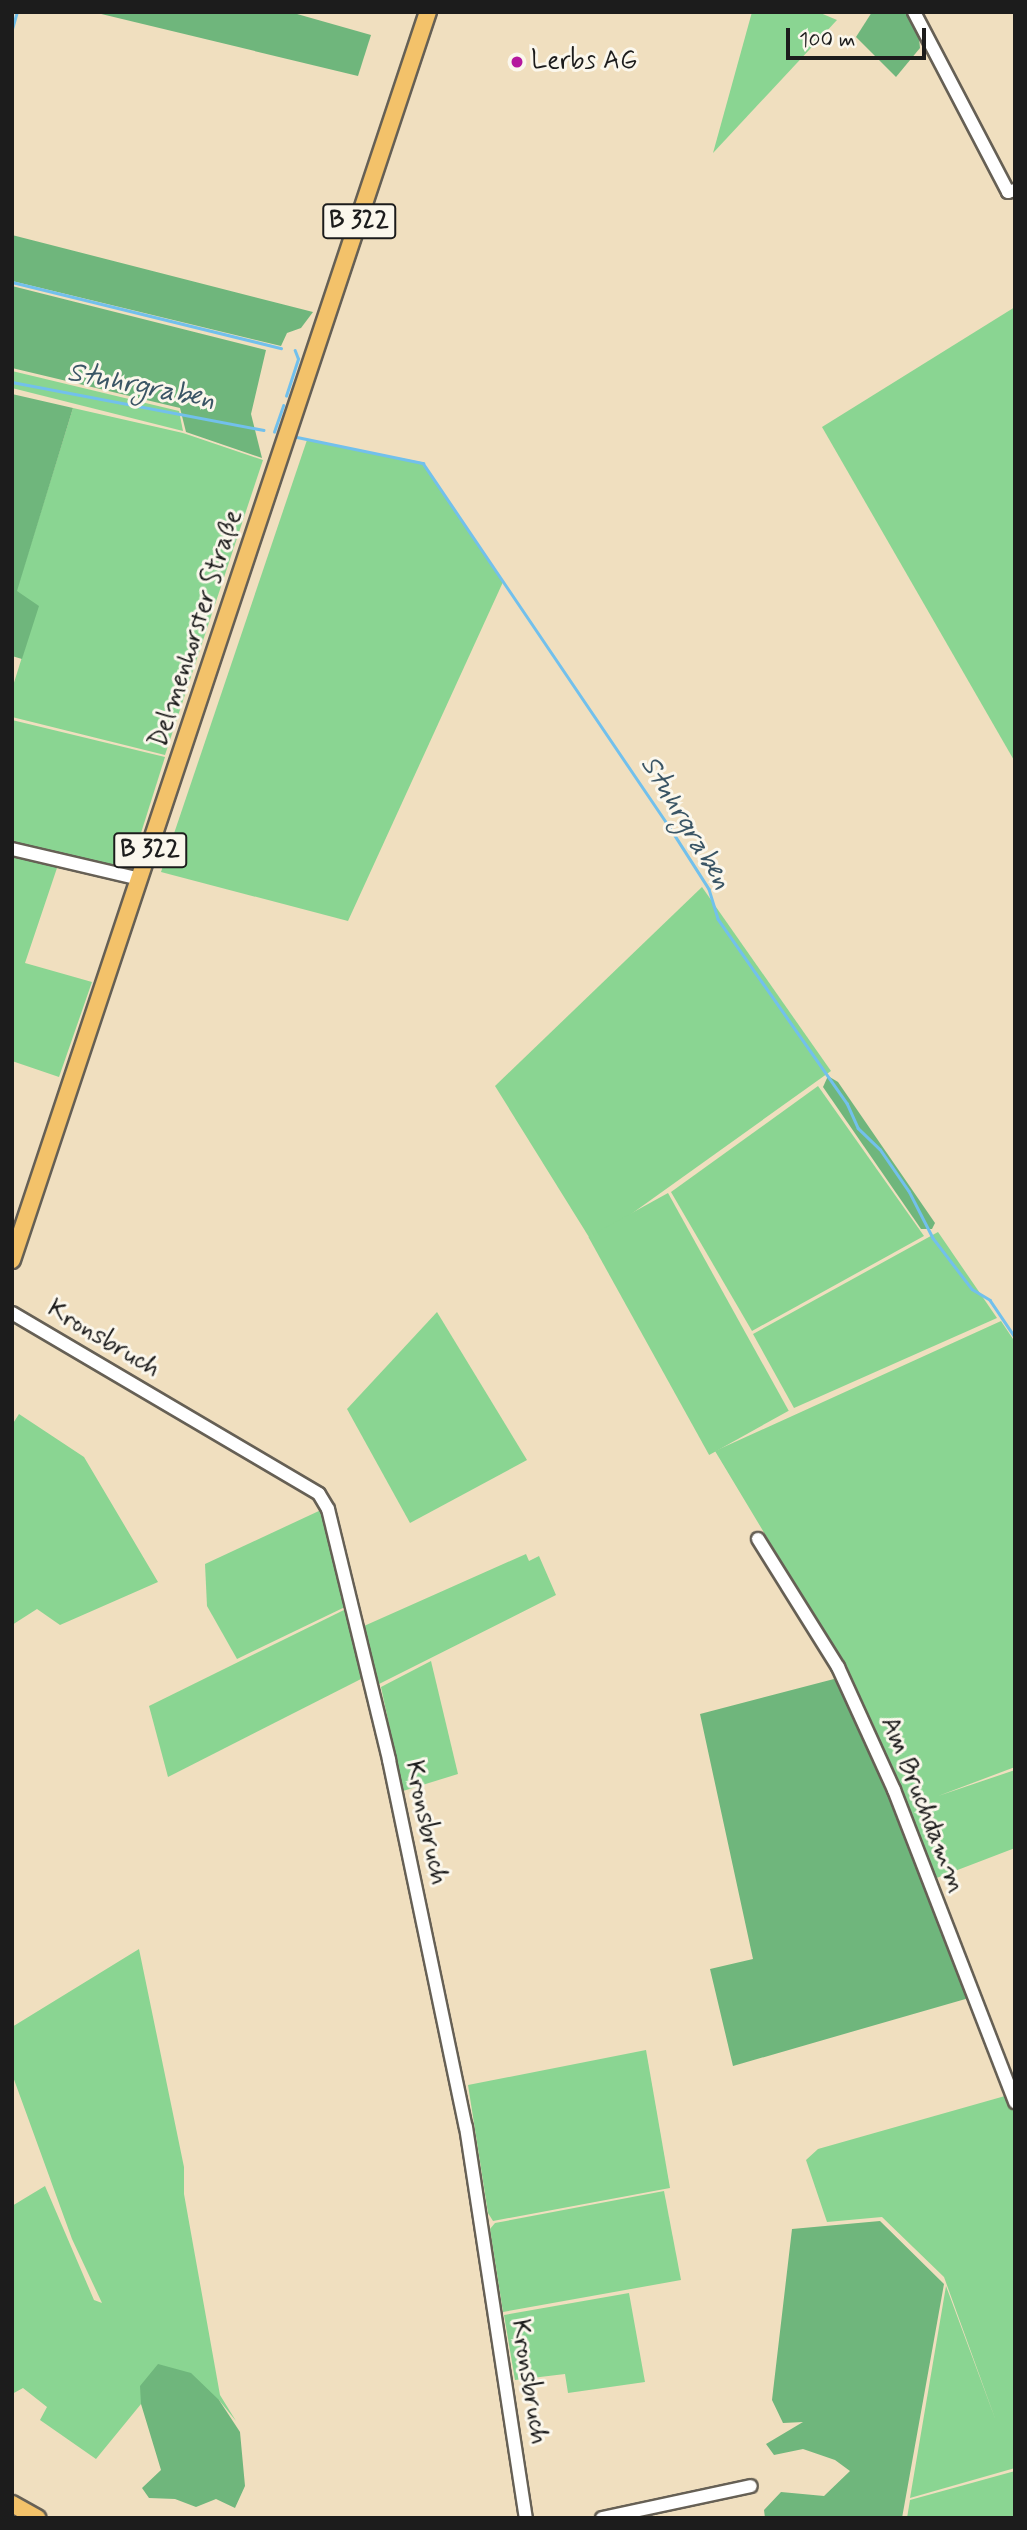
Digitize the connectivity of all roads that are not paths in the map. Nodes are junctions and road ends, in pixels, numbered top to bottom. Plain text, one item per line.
1 (428, 12) edge
2 (914, 12) edge
3 (1012, 191) edge
4 (12, 849) edge
5 (140, 879) junction
6 (12, 1260) edge
7 (12, 1313) edge
8 (758, 1539) dead end
9 (1015, 2102) edge
10 (751, 2486) dead end
11 (12, 2504) edge
12 (37, 2518) edge
13 (526, 2518) edge
14 (602, 2518) edge

1 - 5 main road, Delmenhorster Straße / B 322
2 - 3 street
4 - 5 street
5 - 6 main road, Delmenhorster Straße / B 322
7 - 13 street, Kronsbruch
8 - 9 street, Am Bruchdamm
10 - 14 street
11 - 12 main road

